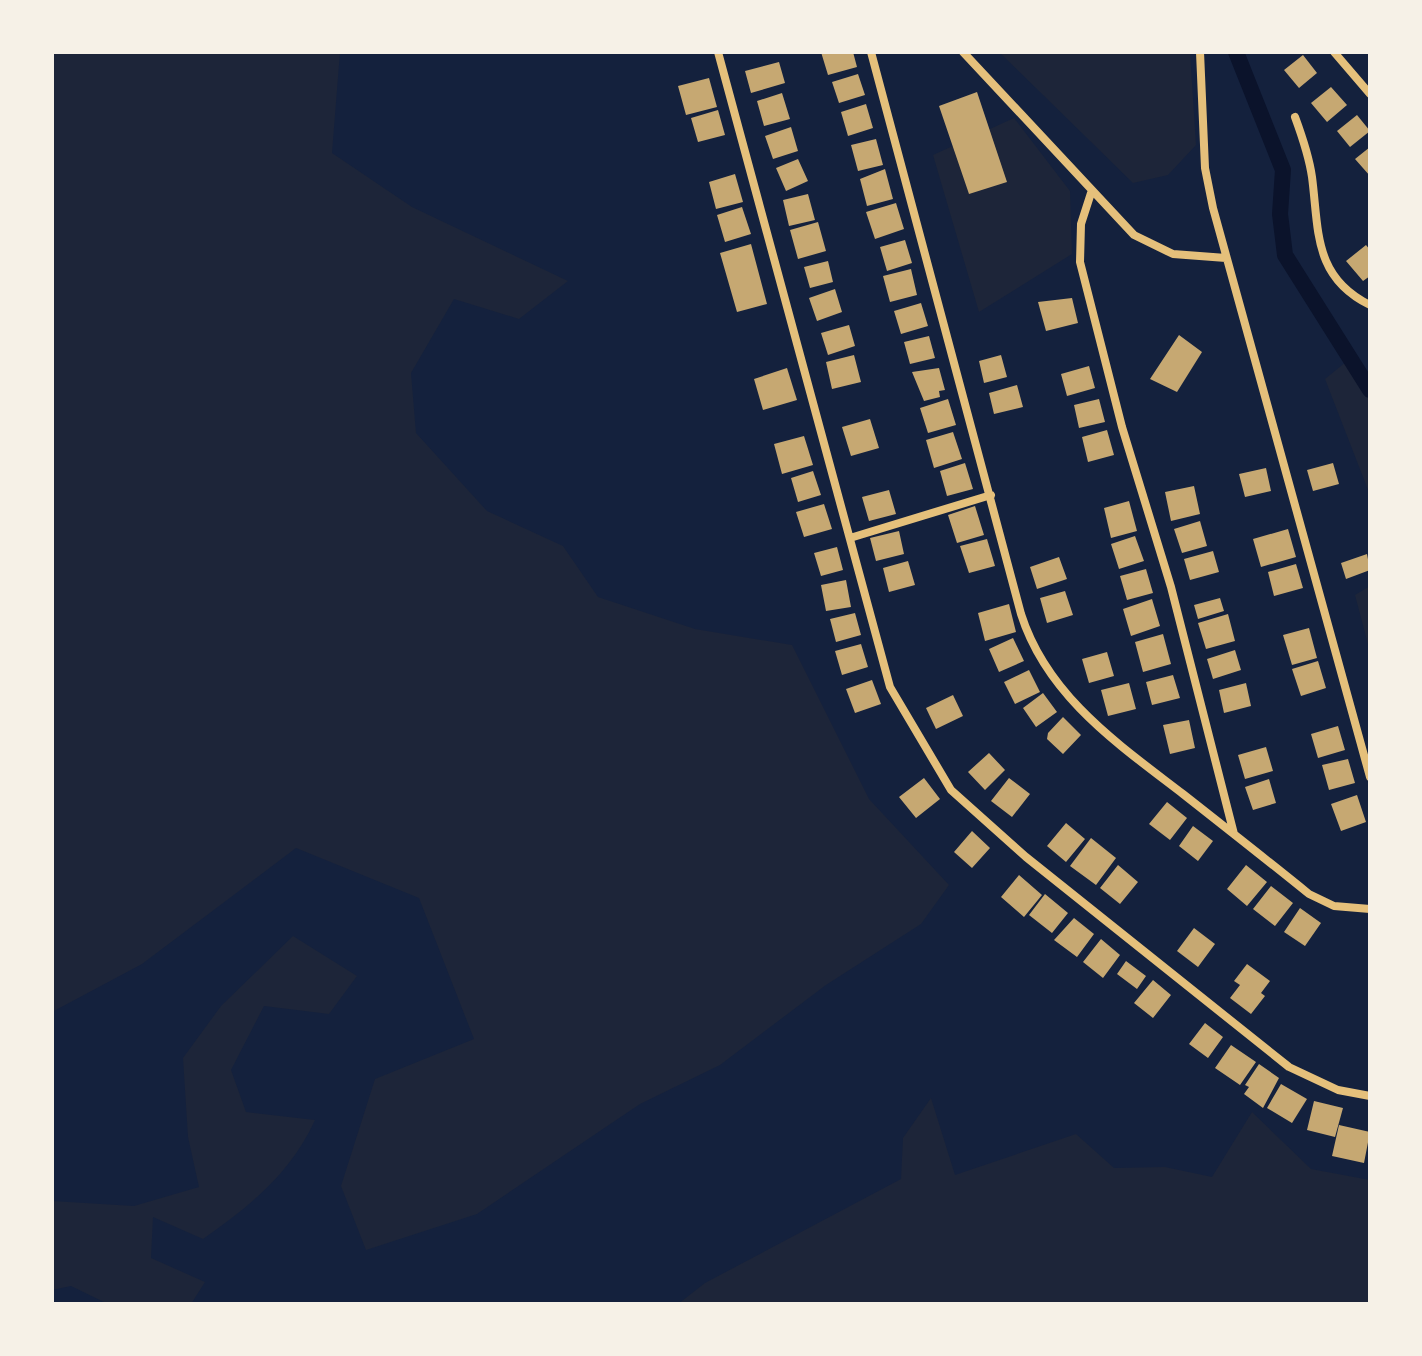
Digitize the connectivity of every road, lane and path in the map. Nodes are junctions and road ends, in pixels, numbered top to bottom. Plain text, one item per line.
1 (718, 52) edge
2 (871, 52) edge
3 (963, 52) edge
4 (1200, 52) edge
5 (1334, 52) edge
6 (1370, 94) edge
7 (1295, 117) dead end
8 (1091, 193) junction
9 (1226, 258) junction
10 (1370, 305) edge
11 (991, 495) junction
12 (850, 538) junction
13 (1370, 777) edge
14 (1234, 834) junction
15 (1370, 909) edge
16 (1370, 1096) edge

1 - 12 street
2 - 11 street
3 - 8 street
4 - 9 street
5 - 6 street
7 - 10 street
8 - 9 street
8 - 14 street
9 - 13 street
11 - 12 street
11 - 14 street
12 - 16 street
14 - 15 street

